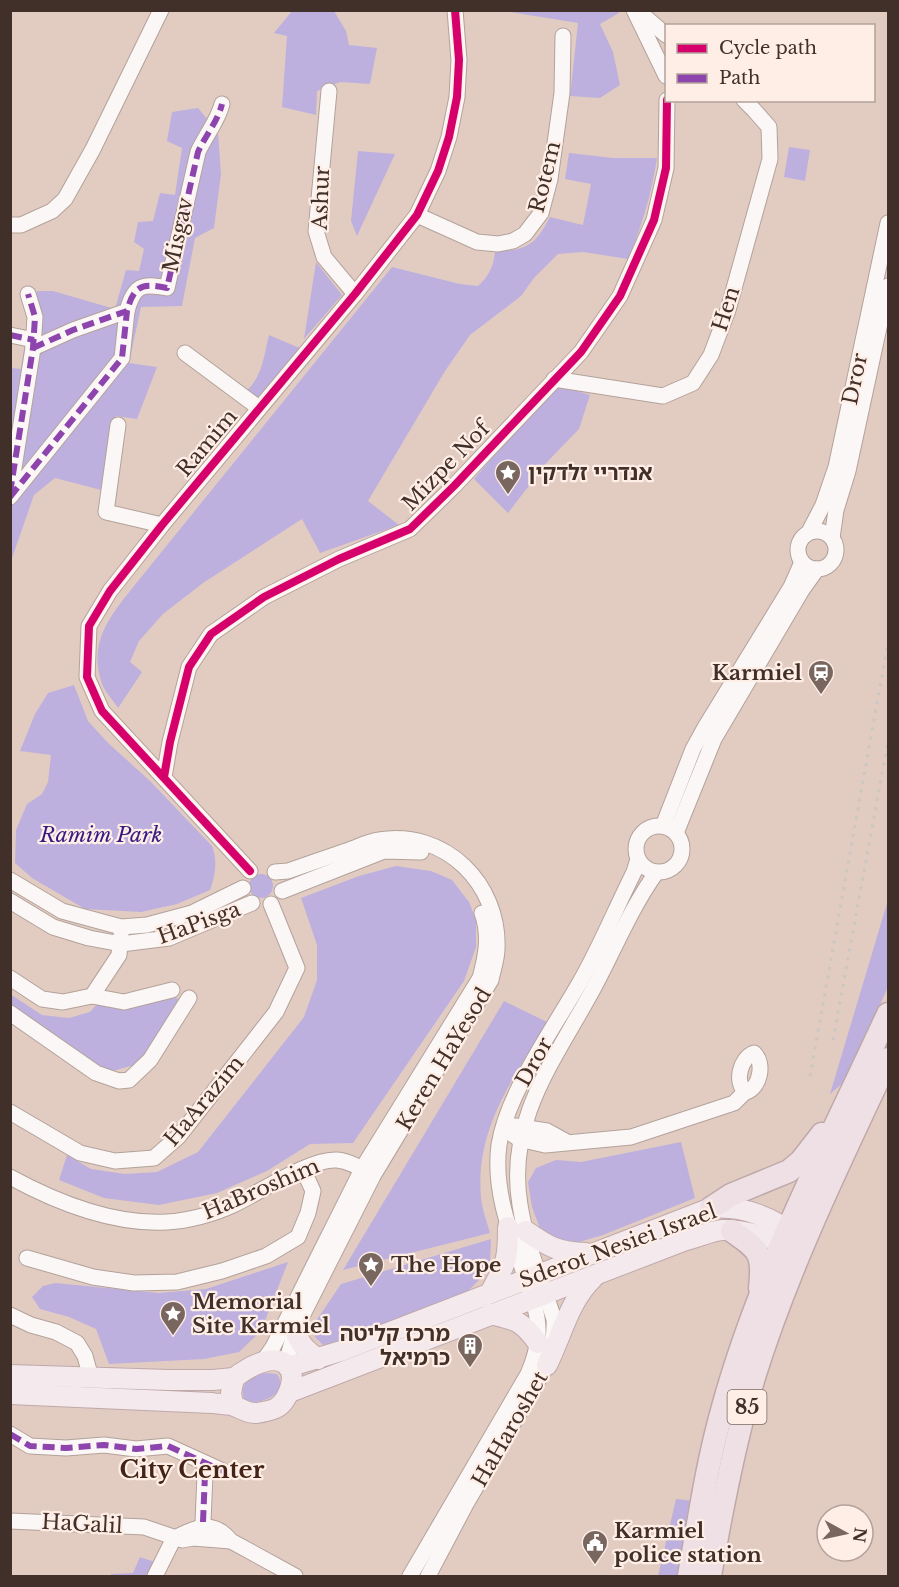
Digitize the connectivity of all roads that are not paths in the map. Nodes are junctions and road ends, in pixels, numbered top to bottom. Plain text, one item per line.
1 (161, 10) edge
2 (455, 10) edge
3 (635, 10) edge
4 (665, 34) edge
5 (563, 36) dead end
6 (665, 74) edge
7 (329, 91) dead end
8 (667, 102) edge
9 (746, 102) edge
10 (222, 104) dead end
11 (417, 215) junction
12 (888, 223) edge
13 (10, 225) edge
14 (888, 286) edge
15 (28, 294) dead end
16 (355, 294) junction
17 (127, 311) junction
18 (10, 335) edge
19 (34, 344) junction
20 (185, 353) dead end
21 (554, 379) junction
22 (259, 408) junction
23 (118, 425) dead end
24 (10, 495) edge
25 (162, 525) junction
26 (809, 532) junction
27 (832, 538) junction
28 (802, 562) junction
29 (817, 569) junction
30 (164, 777) junction
31 (669, 829) junction
32 (638, 859) junction
33 (250, 871) junction
34 (275, 872) junction
35 (656, 873) junction
36 (10, 880) edge
37 (243, 888) junction
38 (282, 891) junction
39 (10, 901) edge
40 (252, 903) junction
41 (271, 904) junction
42 (121, 927) junction
43 (612, 933) junction
44 (121, 944) junction
45 (10, 978) edge
46 (172, 990) dead end
47 (92, 996) junction
48 (189, 998) dead end
49 (10, 1013) edge
50 (888, 1014) edge
51 (888, 1059) edge
52 (855, 1086) junction
53 (745, 1092) dead end
54 (533, 1099) junction
55 (10, 1112) edge
56 (504, 1128) junction
57 (521, 1133) junction
58 (546, 1138) junction
59 (517, 1164) junction
60 (303, 1169) junction
61 (367, 1173) junction
62 (10, 1177) edge
63 (711, 1208) junction
64 (517, 1229) junction
65 (732, 1231) junction
66 (791, 1238) junction
67 (592, 1253) junction
68 (27, 1258) dead end
69 (596, 1275) junction
70 (533, 1276) junction
71 (490, 1293) junction
72 (539, 1297) junction
73 (758, 1305) junction
74 (490, 1314) junction
75 (10, 1315) edge
76 (295, 1330) junction
77 (538, 1343) junction
78 (318, 1359) junction
79 (262, 1363) junction
80 (547, 1365) junction
81 (287, 1366) junction
82 (10, 1375) edge
83 (91, 1378) junction
84 (234, 1378) junction
85 (290, 1392) junction
86 (10, 1394) edge
87 (233, 1405) junction
88 (10, 1434) edge
89 (208, 1466) junction
90 (223, 1471) dead end
91 (10, 1521) edge
92 (203, 1522) dead end
93 (152, 1529) junction
94 (174, 1539) junction
95 (158, 1571) edge
96 (287, 1574) edge
97 (410, 1576) edge
98 (428, 1576) edge
99 (689, 1576) edge
100 (710, 1576) edge

1 - 13 street
2 - 11 street, Ramim
3 - 4 street
3 - 6 street
5 - 11 street, Rotem
7 - 16 street, Ashur
8 - 21 street, Mizpe Nof
9 - 21 street, Hen
10 - 17 street, Misgav
11 - 16 street, Ramim
12 - 26 street, Dror
14 - 27 street, Dror
15 - 19 street
16 - 22 street, Ramim
17 - 19 street
17 - 24 street
18 - 19 street
19 - 24 street
20 - 22 street
21 - 30 street, Mizpe Nof
22 - 25 street, Ramim
23 - 25 street
25 - 30 street, Ramim
26 - 27 street
26 - 28 street
27 - 29 street
28 - 29 street
28 - 31 street
29 - 31 street
30 - 33 street, Ramim
31 - 32 street
31 - 35 street
32 - 35 street
32 - 43 street, Dror
33 - 34 street
33 - 37 street
34 - 38 street
34 - 61 street, Keren HaYesod
35 - 43 street, Dror
36 - 42 street, HaPisga
37 - 40 street
37 - 42 street, HaPisga
38 - 41 street
38 - 61 street, Keren HaYesod
39 - 44 street, HaPisga
40 - 41 street
40 - 44 street, HaPisga
41 - 55 street, HaArazim
42 - 44 street
43 - 54 street, Dror
43 - 56 street, Dror
44 - 47 street
45 - 47 street
46 - 47 street
48 - 49 street
50 - 52 highway, 85
51 - 66 highway, 85
52 - 63 highway
52 - 66 highway, 85
53 - 58 street
54 - 57 street, Dror
54 - 58 street
56 - 57 street
56 - 64 street, Dror
57 - 58 street
57 - 59 street, Dror
58 - 59 street
59 - 64 street, Dror
60 - 61 street, HaBroshim
60 - 62 street, HaBroshim
60 - 68 street
61 - 76 street, Keren HaYesod
61 - 79 street, Keren HaYesod
63 - 66 main road, Sderot Nesiei Israel
63 - 67 main road, Sderot Nesiei Israel
64 - 67 main road
64 - 70 street, Dror
64 - 71 main road
65 - 66 main road, Sderot Nesiei Israel
65 - 69 main road, Sderot Nesiei Israel
65 - 73 highway
66 - 73 highway, 85
66 - 100 highway, 85
67 - 70 main road, Sderot Nesiei Israel
69 - 72 main road, Sderot Nesiei Israel
69 - 80 main road
70 - 71 main road, Sderot Nesiei Israel
70 - 72 street, HaHaroshet
71 - 78 main road, Sderot Nesiei Israel
72 - 74 main road, Sderot Nesiei Israel
72 - 77 street, HaHaroshet
72 - 80 street, HaHaroshet
73 - 99 highway, 85
74 - 77 main road
74 - 85 main road, Sderot Nesiei Israel
75 - 83 street
76 - 78 main road
76 - 81 street, Keren HaYesod
77 - 97 street, HaHaroshet
78 - 81 main road, Sderot Nesiei Israel
79 - 81 main road
79 - 84 main road
80 - 98 street, HaHaroshet
81 - 85 main road
82 - 83 main road
83 - 84 main road
84 - 87 main road
85 - 87 main road
86 - 87 main road
88 - 89 street
89 - 90 street
89 - 92 street
91 - 93 street, HaGalil
93 - 94 street, HaGalil
93 - 95 street, HaGalil
94 - 95 street
94 - 96 street

